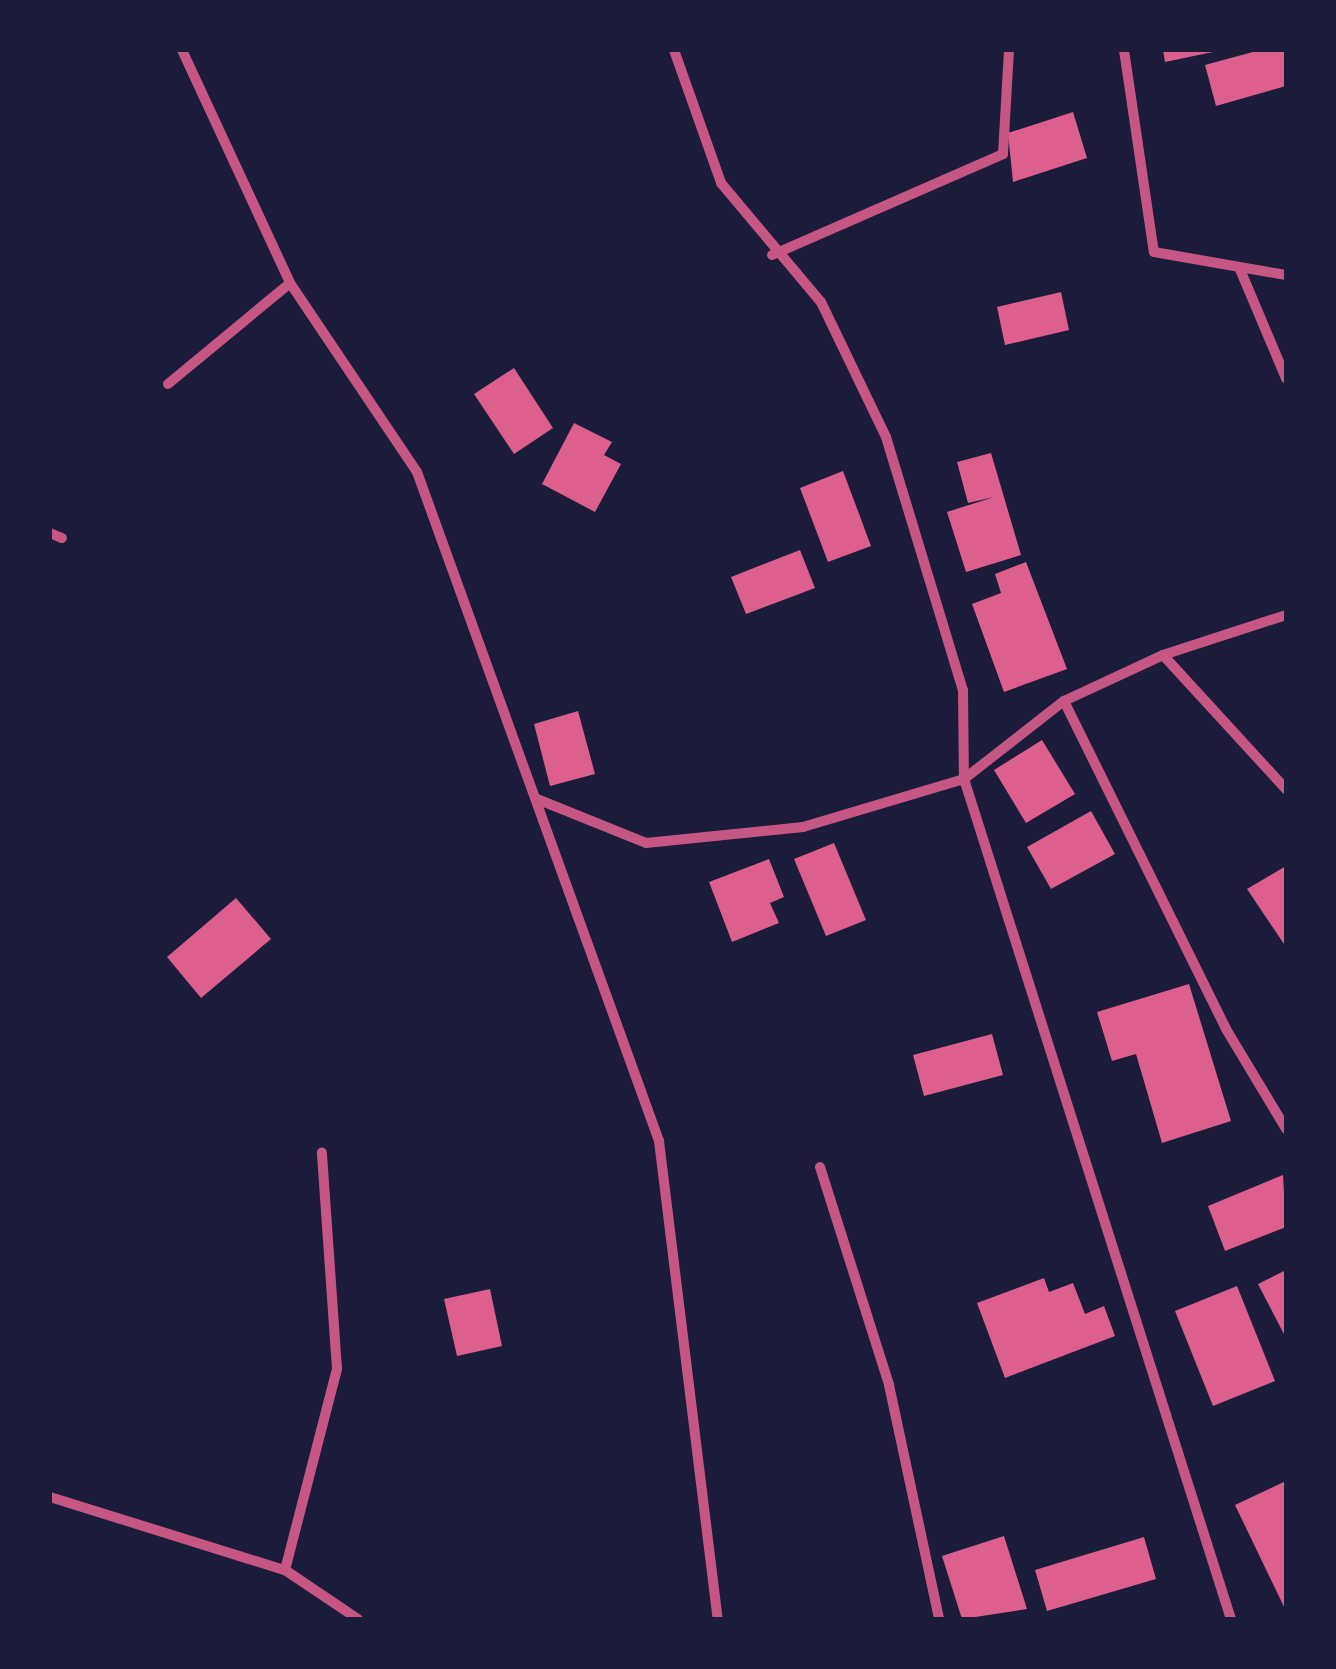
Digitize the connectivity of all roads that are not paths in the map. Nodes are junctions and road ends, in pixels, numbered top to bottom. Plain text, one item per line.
1 (182, 50) edge
2 (674, 50) edge
3 (1009, 50) edge
4 (1124, 50) edge
5 (772, 256) junction
6 (1239, 267) junction
7 (1286, 274) edge
8 (290, 282) junction
9 (1286, 378) edge
10 (168, 384) dead end
11 (50, 532) edge
12 (62, 538) dead end
13 (1285, 615) edge
14 (1164, 655) junction
15 (1064, 702) junction
16 (964, 779) junction
17 (1286, 789) edge
18 (537, 799) junction
19 (1286, 1129) edge
20 (322, 1152) dead end
21 (820, 1167) dead end
22 (50, 1497) edge
23 (285, 1570) junction
24 (358, 1619) edge
25 (718, 1619) edge
26 (939, 1619) edge
27 (1231, 1619) edge

1 - 8 street
2 - 5 street
3 - 5 street
4 - 6 street
5 - 16 street
6 - 7 street
6 - 9 street
8 - 10 street
8 - 18 street
11 - 12 street
13 - 14 street
14 - 15 street
14 - 17 street
15 - 16 street
15 - 19 street
16 - 18 street
16 - 27 street
18 - 25 street
20 - 23 street
21 - 26 street
22 - 23 street
23 - 24 street

